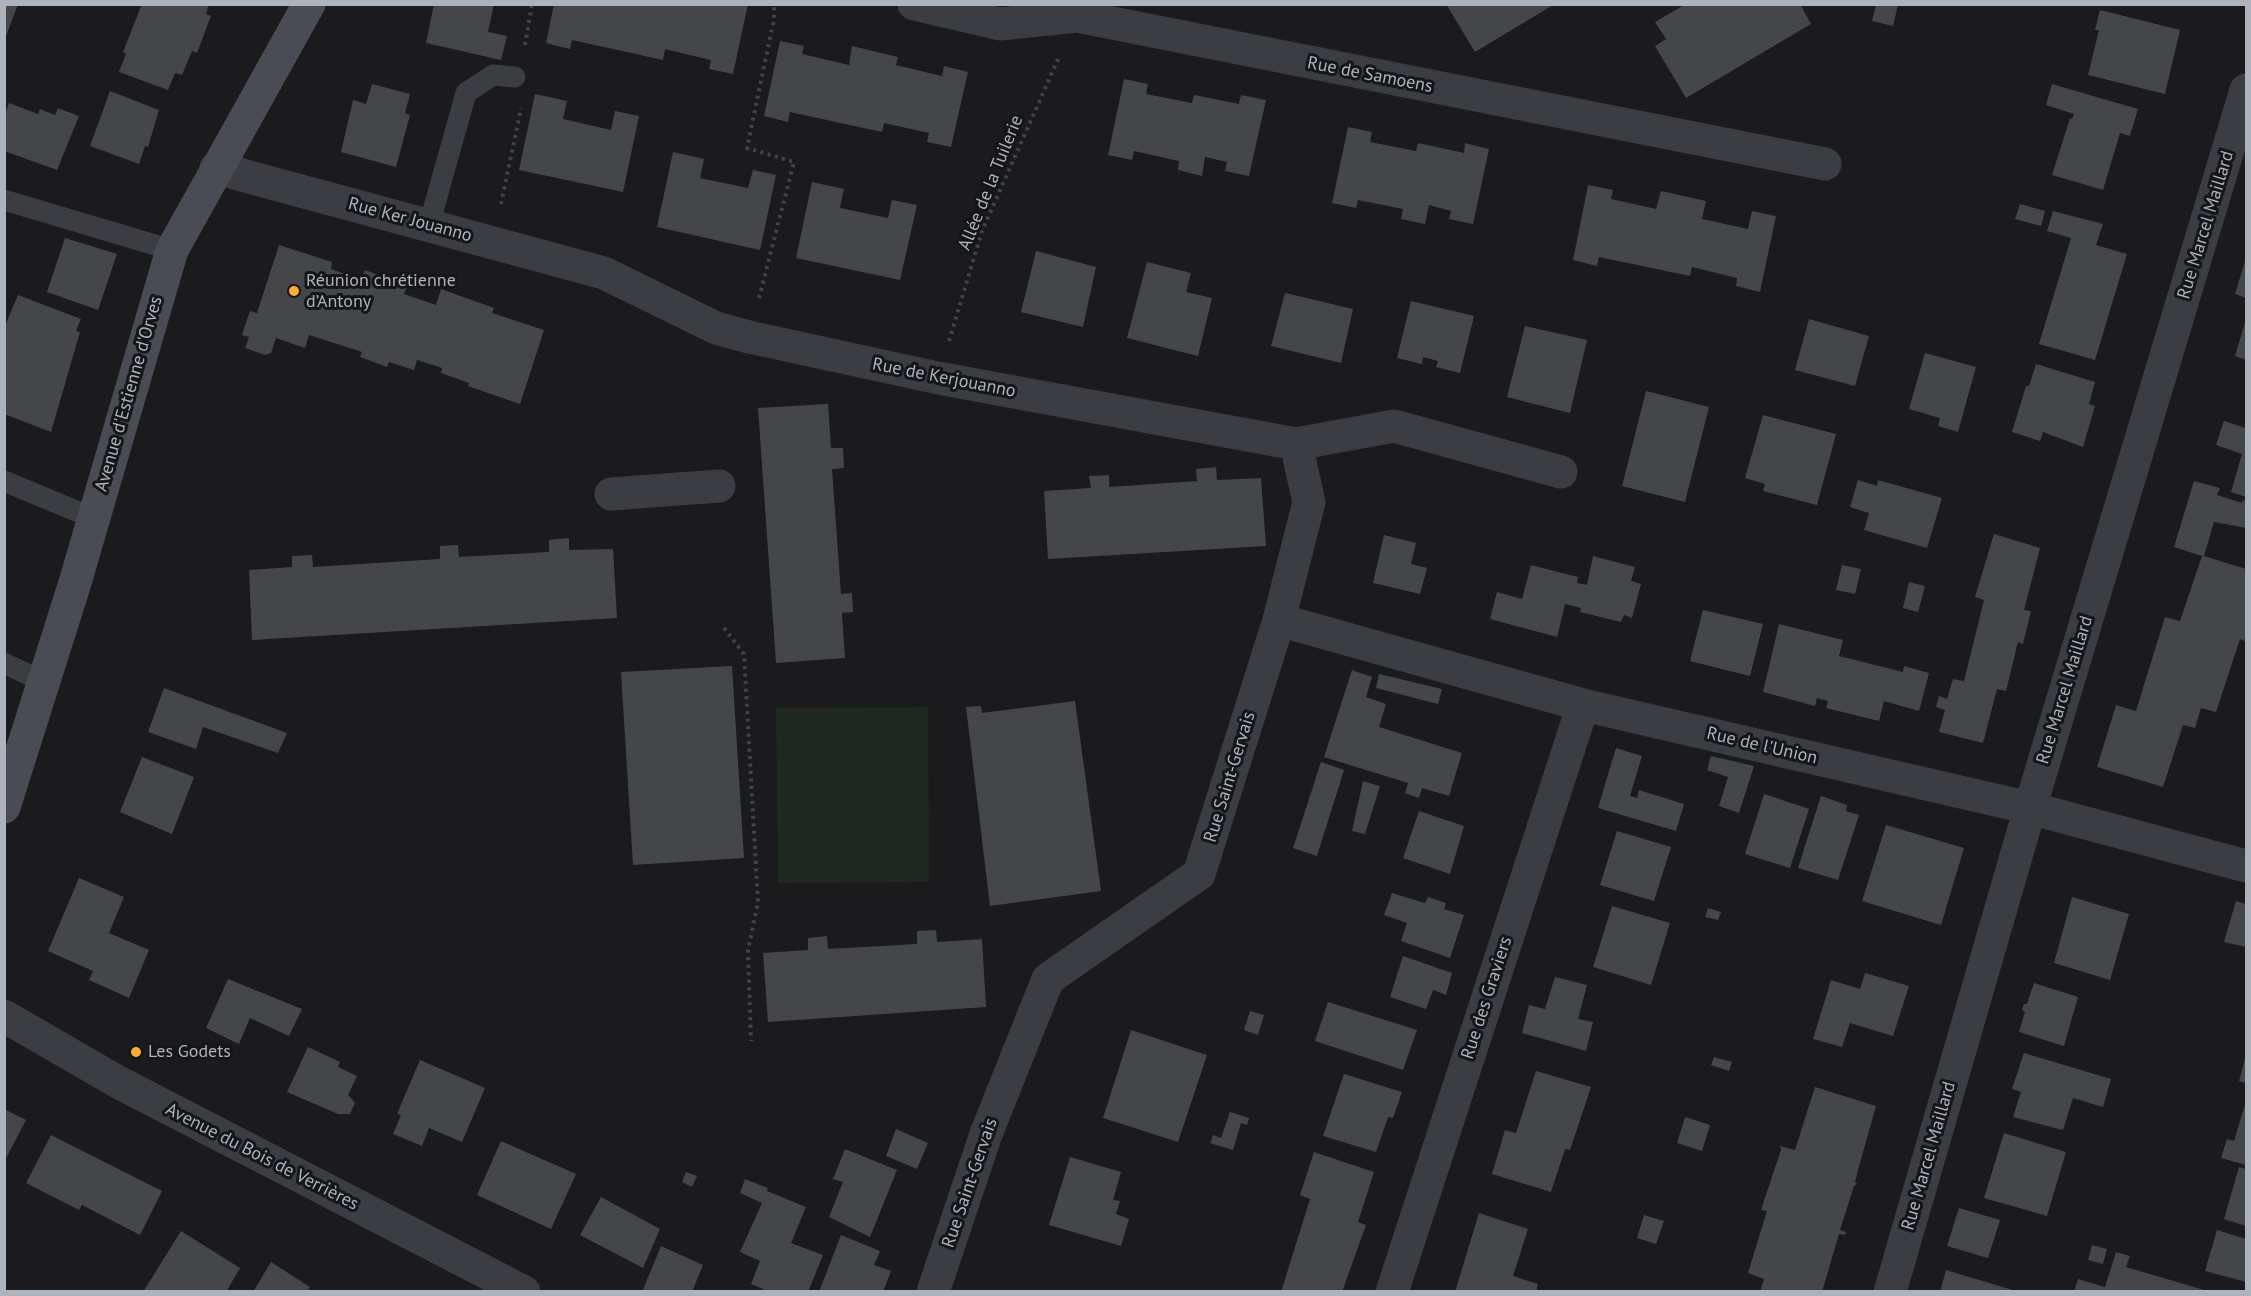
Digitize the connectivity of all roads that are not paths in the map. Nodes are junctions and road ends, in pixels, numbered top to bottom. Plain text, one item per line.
1 (309, 4) edge
2 (914, 4) edge
3 (515, 77) dead end
4 (2247, 90) edge
5 (1825, 164) dead end
6 (216, 168) junction
7 (4, 200) edge
8 (429, 225) junction
9 (172, 250) junction
10 (604, 273) joint
11 (1296, 444) junction
12 (1561, 472) dead end
13 (4, 481) edge
14 (719, 486) dead end
15 (611, 494) dead end
16 (93, 518) junction
17 (1279, 620) junction
18 (4, 663) edge
19 (44, 682) junction
20 (1583, 705) junction
21 (4, 807) edge
22 (2030, 808) junction
23 (2247, 866) edge
24 (4, 1016) edge
25 (524, 1292) edge
26 (933, 1292) edge
27 (1392, 1292) edge
28 (1890, 1292) edge

1 - 6 main road, Avenue d'Estienne d'Orves
2 - 5 street, Rue de Samoens
3 - 8 lane
4 - 22 street, Rue Marcel Maillard
6 - 8 street, Rue Ker Jouanno
6 - 9 main road, Avenue d'Estienne d'Orves
7 - 9 lane
8 - 10 street, Rue Ker Jouanno
9 - 16 main road, Avenue d'Estienne d'Orves
10 - 11 street, Rue de Kerjouanno
11 - 12 street
11 - 17 street, Rue Saint-Gervais
13 - 16 lane
14 - 15 street
16 - 19 main road, Avenue d'Estienne d'Orves
17 - 20 street, Rue de l'Union
17 - 26 street, Rue Saint-Gervais
18 - 19 lane
19 - 21 main road, Avenue d'Estienne d'Orves
20 - 22 street, Rue de l'Union
20 - 27 street, Rue des Graviers
22 - 23 street, Rue de l'Union
22 - 28 street, Rue Marcel Maillard
24 - 25 street, Avenue du Bois de Verrières

